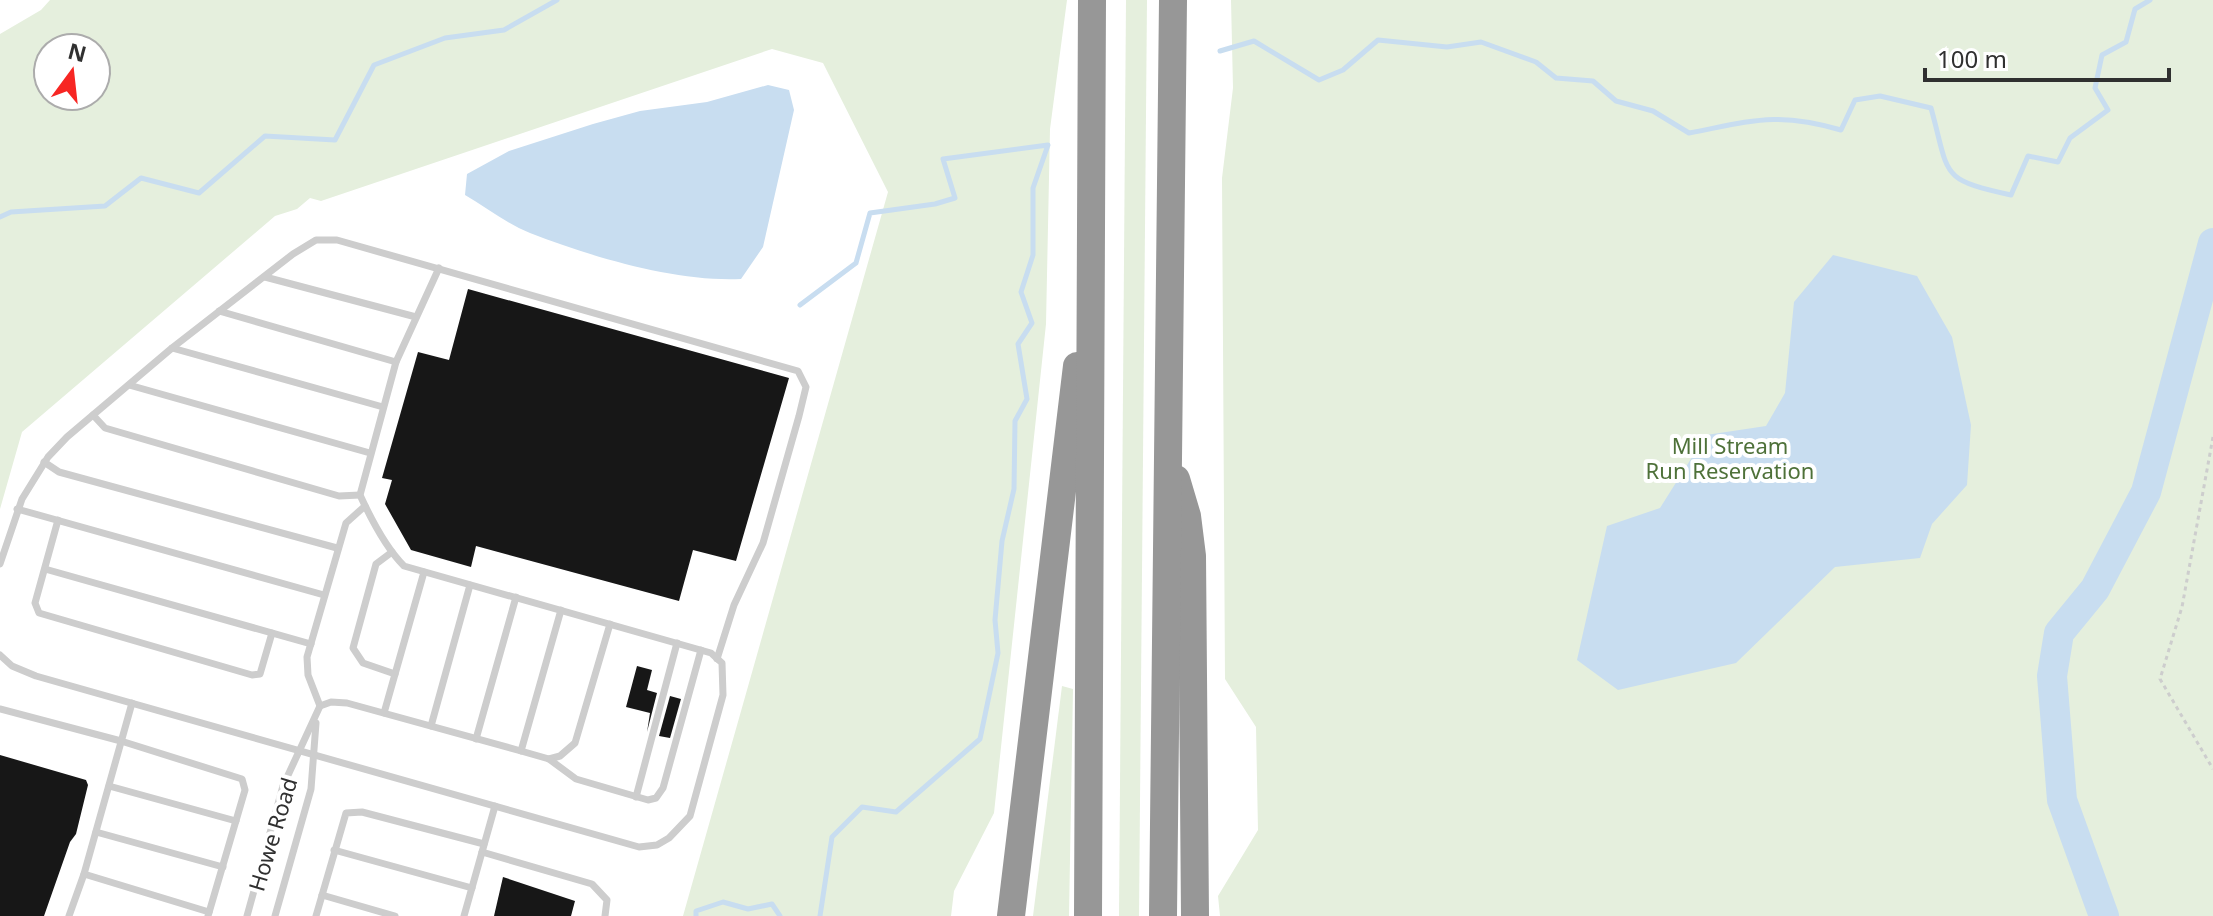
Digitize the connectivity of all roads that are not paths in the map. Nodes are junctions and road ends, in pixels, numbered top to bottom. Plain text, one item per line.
1 (1092, 0) edge
2 (1173, 0) edge
3 (1093, 230) junction
4 (439, 268) junction
5 (265, 277) junction
6 (219, 311) junction
7 (416, 317) junction
8 (172, 348) junction
9 (396, 362) junction
10 (129, 385) junction
11 (383, 407) junction
12 (93, 415) junction
13 (1168, 449) junction
14 (370, 453) junction
15 (44, 462) junction
16 (360, 495) junction
17 (365, 506) junction
18 (17, 509) junction
19 (58, 520) junction
20 (337, 548) junction
21 (392, 552) junction
22 (0, 564) edge
23 (45, 569) junction
24 (424, 572) junction
25 (470, 585) junction
26 (324, 595) junction
27 (516, 597) junction
28 (561, 610) junction
29 (610, 624) junction
30 (272, 633) junction
31 (677, 643) junction
32 (311, 644) junction
33 (701, 650) junction
34 (0, 655) edge
35 (717, 659) junction
36 (395, 674) junction
37 (132, 703) junction
38 (320, 706) junction
39 (0, 709) edge
40 (384, 713) junction
41 (316, 719) junction
42 (431, 726) junction
43 (476, 739) junction
44 (121, 741) junction
45 (301, 751) junction
46 (521, 751) junction
47 (314, 755) junction
48 (549, 759) junction
49 (109, 786) junction
50 (636, 797) junction
51 (495, 806) junction
52 (236, 821) junction
53 (96, 832) junction
54 (483, 848) junction
55 (334, 850) junction
56 (223, 867) junction
57 (84, 874) junction
58 (472, 888) junction
59 (322, 895) junction
60 (209, 914) edge
61 (71, 915) edge
62 (247, 916) edge
63 (275, 916) edge
64 (316, 916) edge
65 (395, 916) edge
66 (464, 916) edge
67 (605, 916) edge
68 (1011, 916) edge
69 (1088, 916) edge
70 (1163, 916) edge
71 (1195, 916) edge

1 - 3 highway
2 - 13 highway
3 - 68 highway
3 - 69 highway
4 - 5 lane
4 - 7 lane
4 - 35 lane
5 - 6 lane
5 - 7 lane
6 - 8 lane
6 - 9 lane
7 - 9 lane
8 - 10 lane
8 - 11 lane
9 - 11 lane
10 - 12 lane
10 - 14 lane
11 - 14 lane
12 - 15 lane
12 - 16 lane
13 - 70 highway
13 - 71 highway
14 - 16 lane
15 - 18 lane
15 - 20 lane
16 - 17 lane
17 - 20 lane
17 - 21 lane
18 - 19 lane
18 - 22 lane
19 - 23 lane
19 - 26 lane
20 - 26 lane
21 - 24 lane
21 - 36 lane
23 - 30 lane
23 - 30 lane
24 - 25 lane
24 - 36 lane
25 - 27 lane
25 - 42 lane
26 - 32 lane
27 - 28 lane
27 - 43 lane
28 - 29 lane
28 - 46 lane
29 - 31 lane
29 - 48 lane
30 - 32 lane
31 - 33 lane
31 - 50 lane
32 - 38 lane
33 - 35 lane
33 - 50 lane
34 - 37 lane
35 - 51 lane
36 - 40 lane
37 - 44 lane
37 - 45 lane
38 - 40 lane
38 - 41 lane
39 - 44 lane
40 - 42 lane
41 - 45 lane, Howe Road
41 - 47 lane, Howe Road
42 - 43 lane
43 - 46 lane
44 - 49 lane
44 - 52 lane
45 - 47 lane
45 - 62 lane, Howe Road
46 - 48 lane
47 - 51 lane
47 - 63 lane, Howe Road
48 - 50 lane
49 - 52 lane
49 - 53 lane
51 - 54 lane
52 - 56 lane
53 - 56 lane
53 - 57 lane
54 - 55 lane
54 - 58 lane
54 - 67 lane
55 - 58 lane
55 - 59 lane
56 - 60 lane
57 - 60 lane
57 - 61 lane
58 - 66 lane
59 - 64 lane
59 - 65 lane

